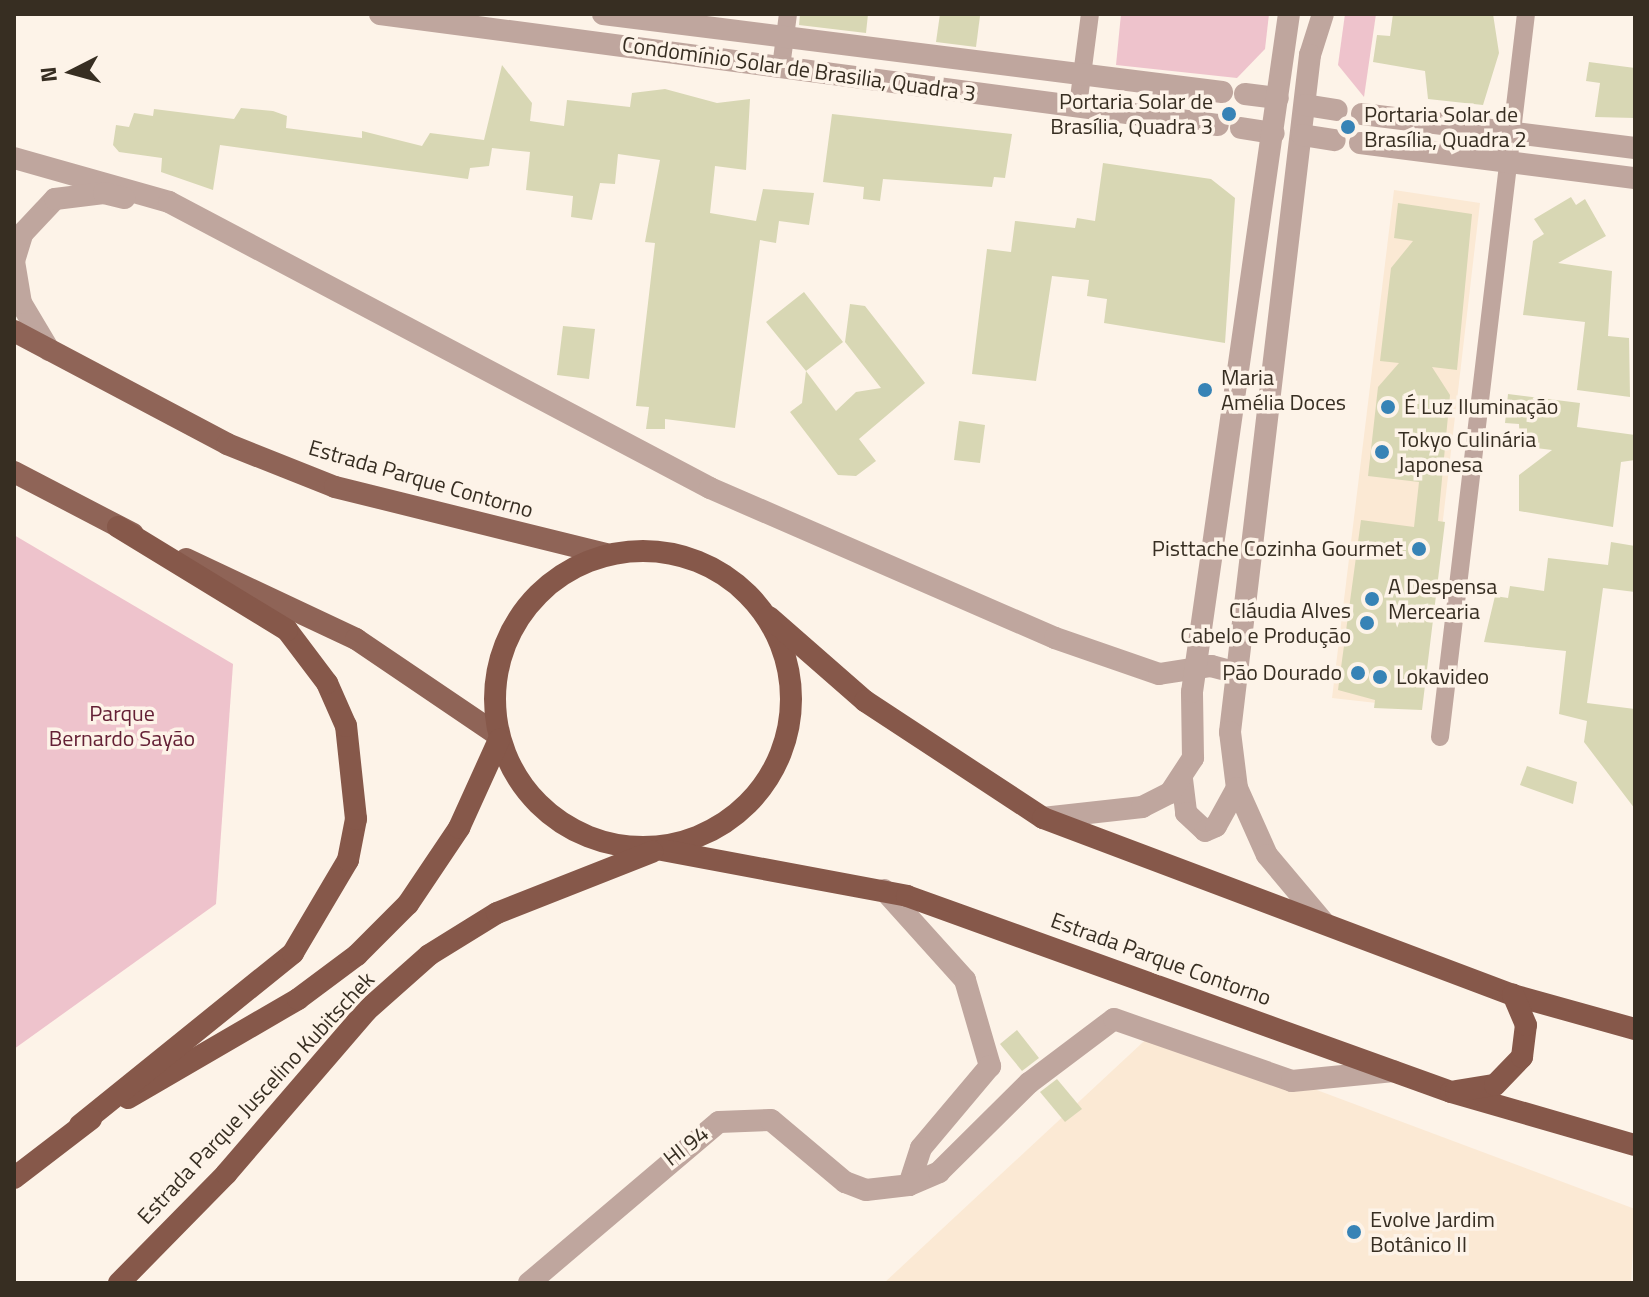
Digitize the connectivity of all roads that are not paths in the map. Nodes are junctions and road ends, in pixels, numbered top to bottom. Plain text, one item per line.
1 (380, 14) edge
2 (603, 14) edge
3 (788, 14) edge
4 (1090, 14) edge
5 (1289, 14) edge
6 (1323, 14) edge
7 (1526, 14) edge
8 (479, 20) edge
9 (785, 37) junction
10 (781, 67) junction
11 (1082, 75) junction
12 (1199, 89) junction
13 (1222, 92) dead end
14 (1245, 94) dead end
15 (1278, 98) junction
16 (1305, 105) junction
17 (1078, 106) junction
18 (1337, 110) dead end
19 (1195, 122) junction
20 (1218, 125) dead end
21 (1241, 128) dead end
22 (1510, 132) junction
23 (1274, 133) junction
24 (1302, 135) junction
25 (1335, 140) dead end
26 (1635, 148) edge
27 (14, 158) edge
28 (1506, 162) junction
29 (1635, 178) edge
30 (214, 224) junction
31 (14, 331) edge
32 (49, 350) junction
33 (14, 472) edge
34 (118, 527) junction
35 (606, 554) junction
36 (769, 617) junction
37 (1196, 672) junction
38 (1237, 673) junction
39 (498, 737) junction
40 (1440, 737) dead end
41 (1182, 779) junction
42 (1237, 788) junction
43 (1043, 818) junction
44 (658, 851) junction
45 (884, 890) junction
46 (1324, 923) junction
47 (1513, 995) junction
48 (1635, 1029) edge
49 (1394, 1071) junction
50 (1451, 1092) junction
51 (80, 1125) junction
52 (1635, 1145) edge
53 (14, 1178) edge
54 (909, 1185) junction
55 (119, 1283) edge
56 (529, 1283) edge

1 - 8 street, Condomínio Solar de Brasilia, Quadra 3
2 - 9 street, Condomínio Solar de Brasilia, Quadra 3
3 - 9 street
4 - 11 street
5 - 15 street
6 - 16 street
7 - 22 street
8 - 10 street, Condomínio Solar de Brasilia, Quadra 3
9 - 10 street
9 - 11 street, Condomínio Solar de Brasilia, Quadra 3
10 - 17 street, Condomínio Solar de Brasilia, Quadra 3
11 - 12 street, Condomínio Solar de Brasilia, Quadra 3
11 - 17 street
12 - 13 street, Condomínio Solar de Brasilia, Quadra 3
12 - 19 street
14 - 15 street
15 - 23 street
16 - 18 street
16 - 24 street
17 - 19 street, Condomínio Solar de Brasilia, Quadra 3
19 - 20 street, Condomínio Solar de Brasilia, Quadra 3
21 - 23 street
22 - 26 street
22 - 28 street
22 - 28 street
23 - 37 street
24 - 25 street
24 - 38 street
27 - 30 street
28 - 29 street
28 - 40 street
30 - 32 street
30 - 37 street
31 - 32 main road, Estrada Parque Contorno
32 - 35 main road, Estrada Parque Contorno
33 - 34 main road
34 - 39 main road
34 - 51 highway
35 - 36 highway
35 - 39 highway
36 - 43 highway
36 - 44 highway, Estrada Parque Juscelino Kubitschek
37 - 38 street
37 - 41 street
38 - 42 street
39 - 44 highway, Estrada Parque Contorno
39 - 51 highway, Estrada Parque Juscelino Kubitschek
41 - 42 street
41 - 43 street
42 - 46 street
43 - 46 highway
44 - 45 highway, Estrada Parque Contorno
44 - 55 highway, Estrada Parque Juscelino Kubitschek
45 - 49 highway, Estrada Parque Contorno
45 - 54 street
46 - 47 highway
47 - 48 highway
47 - 50 highway
49 - 50 highway, Estrada Parque Contorno
49 - 54 street
50 - 52 highway, Estrada Parque Contorno
51 - 53 highway, Estrada Parque Juscelino Kubitschek
54 - 56 street, HI 94

